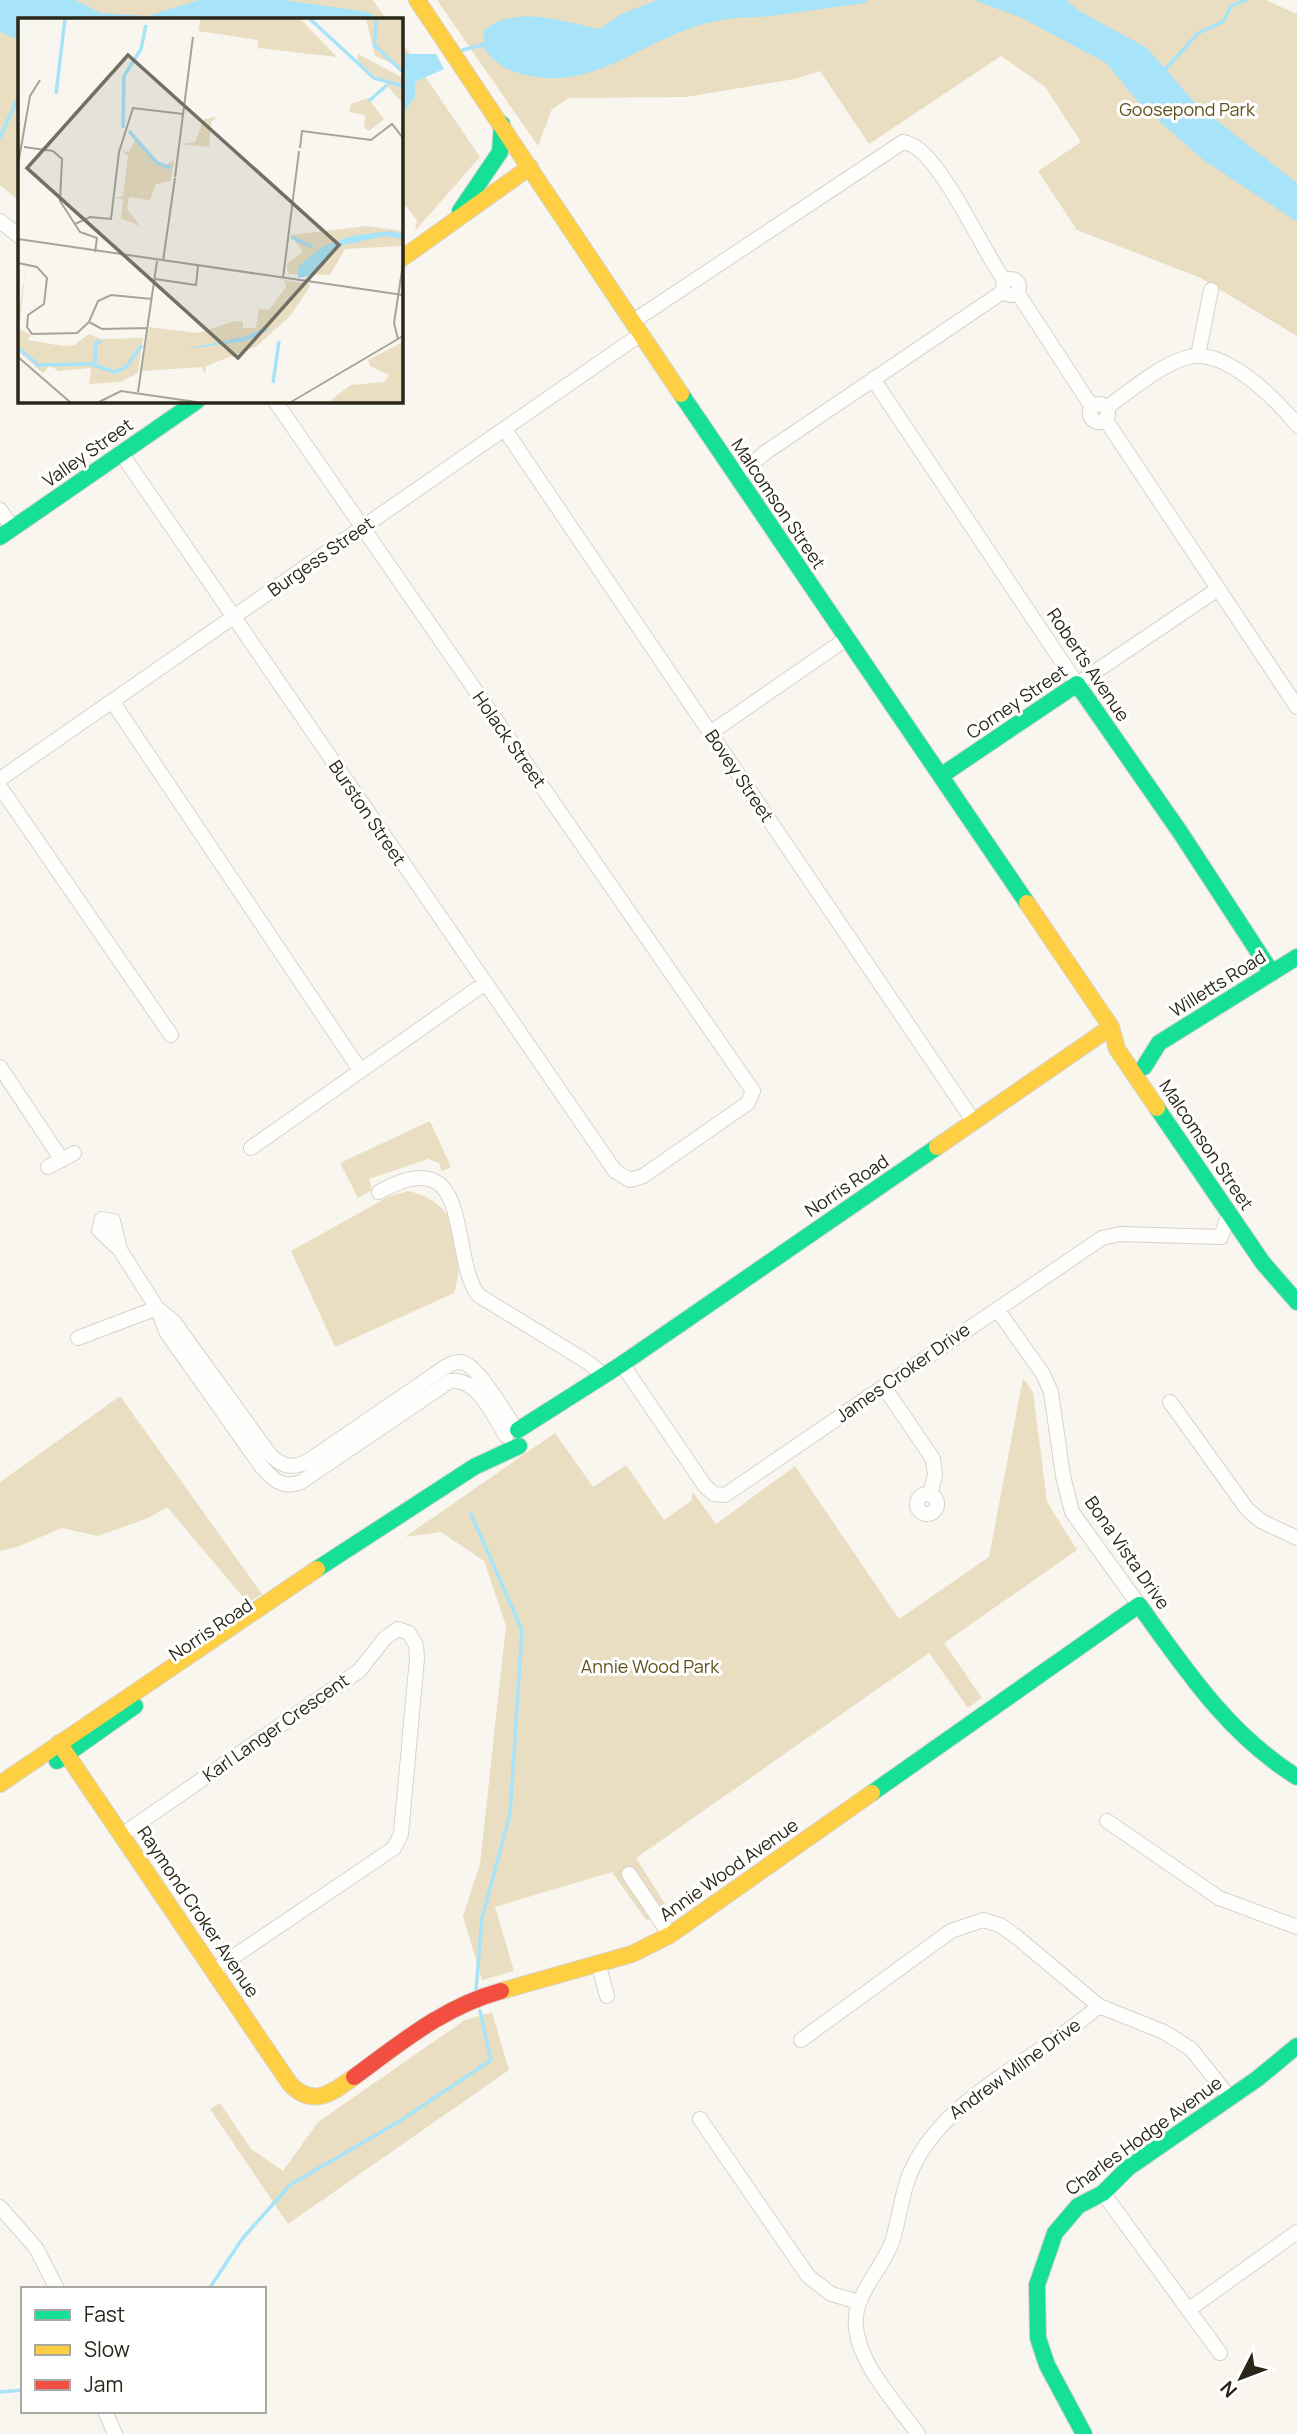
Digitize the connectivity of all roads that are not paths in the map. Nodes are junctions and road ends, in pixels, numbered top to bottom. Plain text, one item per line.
1 (417, 0) edge
2 (502, 124) junction
3 (530, 167) junction
4 (0, 221) edge
5 (452, 223) junction
6 (18, 235) edge
7 (402, 258) edge
8 (1008, 288) junction
9 (1211, 290) dead end
10 (636, 328) junction
11 (1198, 355) junction
12 (873, 379) junction
13 (196, 402) edge
14 (276, 402) edge
15 (1101, 411) junction
16 (1297, 425) edge
17 (505, 430) junction
18 (121, 453) junction
19 (737, 477) junction
20 (0, 510) edge
21 (362, 529) junction
22 (7, 532) edge
23 (1218, 589) junction
24 (233, 618) junction
25 (846, 639) junction
26 (1077, 684) junction
27 (112, 701) junction
28 (1297, 707) edge
29 (710, 733) junction
30 (942, 775) junction
31 (0, 779) edge
32 (0, 787) edge
33 (1297, 957) edge
34 (1272, 973) junction
35 (484, 984) junction
36 (1111, 1027) junction
37 (171, 1035) dead end
38 (0, 1068) edge
39 (1144, 1068) junction
40 (360, 1069) junction
41 (974, 1122) junction
42 (251, 1148) dead end
43 (48, 1167) dead end
44 (615, 1171) joint
45 (379, 1192) dead end
46 (1229, 1213) junction
47 (120, 1250) dead end
48 (1279, 1278) junction
49 (1297, 1302) edge
50 (156, 1308) junction
51 (997, 1309) junction
52 (78, 1338) dead end
53 (622, 1364) junction
54 (451, 1365) junction
55 (604, 1376) junction
56 (454, 1380) junction
57 (427, 1387) junction
58 (884, 1387) junction
59 (1170, 1402) dead end
60 (495, 1410) junction
61 (514, 1437) junction
62 (250, 1439) junction
63 (278, 1463) junction
64 (311, 1467) junction
65 (268, 1475) junction
66 (930, 1495) dead end
67 (1297, 1538) edge
68 (1139, 1605) junction
69 (63, 1749) junction
70 (1297, 1777) edge
71 (0, 1784) edge
72 (0, 1798) edge
73 (1107, 1821) dead end
74 (123, 1834) junction
75 (629, 1874) dead end
76 (1297, 1927) edge
77 (670, 1935) junction
78 (598, 1963) junction
79 (214, 1970) junction
80 (607, 1996) dead end
81 (1099, 2006) junction
82 (801, 2040) dead end
83 (1297, 2046) edge
84 (1230, 2098) junction
85 (309, 2099) joint
86 (700, 2119) dead end
87 (1103, 2193) junction
88 (0, 2207) edge
89 (1297, 2232) edge
90 (56, 2287) edge
91 (859, 2302) junction
92 (1188, 2310) junction
93 (1220, 2353) dead end
94 (106, 2413) edge
95 (114, 2434) edge
96 (918, 2434) edge
97 (1084, 2434) edge

1 - 2 street, Malcomson Street
2 - 3 street, Malcomson Street
2 - 5 street
3 - 5 street
3 - 10 street, Malcomson Street
4 - 6 street
5 - 7 street
8 - 10 street, Burgess Street
8 - 12 street
8 - 15 street
9 - 11 street
10 - 17 street, Burgess Street
10 - 19 street, Malcomson Street
11 - 15 street
11 - 16 street
12 - 19 street
12 - 26 street, Roberts Avenue
13 - 18 street, Valley Street
14 - 21 street, Holack Street
15 - 23 street
17 - 21 street, Burgess Street
17 - 29 street, Bovey Street
18 - 22 street, Valley Street
18 - 24 street, Burston Street
19 - 25 street, Malcomson Street
20 - 22 street
21 - 24 street, Burgess Street
21 - 44 street, Holack Street
23 - 26 street, Corney Street
23 - 28 street
24 - 27 street, Burgess Street
24 - 35 street, Burston Street
25 - 29 street
25 - 30 street, Malcomson Street
26 - 30 street, Corney Street
26 - 34 street, Roberts Avenue
27 - 31 street, Burgess Street
27 - 40 street
29 - 41 street, Bovey Street
30 - 36 street, Malcomson Street
32 - 37 street
33 - 34 street, Willetts Road
34 - 39 street, Willetts Road
35 - 40 street
35 - 44 street, Burston Street
36 - 39 street, Malcomson Street
36 - 41 street, Norris Road
36 - 46 street, Malcomson Street
38 - 43 street
39 - 48 street, Malcomson Street
40 - 42 street
41 - 53 street, Norris Road
45 - 55 street
46 - 48 street, Malcomson Street
46 - 51 street, James Croker Drive
47 - 50 street
48 - 49 street, Malcomson Street
50 - 52 street
50 - 62 street
51 - 58 street, James Croker Drive
51 - 68 street, Bona Vista Drive
53 - 55 street, Norris Road
53 - 58 street, James Croker Drive
54 - 56 street
54 - 57 street
54 - 60 street
55 - 61 street, Norris Road
56 - 57 street
56 - 60 street
57 - 64 street
58 - 66 street
59 - 67 street
60 - 61 street
61 - 69 street, Norris Road
62 - 63 street
62 - 65 street
63 - 64 street
63 - 65 street
64 - 65 street
68 - 70 street, Bona Vista Drive
68 - 77 street, Annie Wood Avenue
69 - 71 street, Norris Road
69 - 72 street, Norris Road
69 - 74 street, Raymond Croker Avenue
73 - 76 street
74 - 79 street, Raymond Croker Avenue
74 - 79 street, Karl Langer Crescent
75 - 77 street
77 - 78 street, Annie Wood Avenue
78 - 80 street
78 - 85 street, Annie Wood Avenue
79 - 85 street, Raymond Croker Avenue
81 - 82 street
81 - 84 street
81 - 91 street, Andrew Milne Drive
83 - 84 street, Charles Hodge Avenue
84 - 87 street, Charles Hodge Avenue
86 - 91 street
87 - 92 street
87 - 97 street, Charles Hodge Avenue
88 - 90 street
89 - 92 street
91 - 96 street, Andrew Milne Drive
92 - 93 street
94 - 95 street

